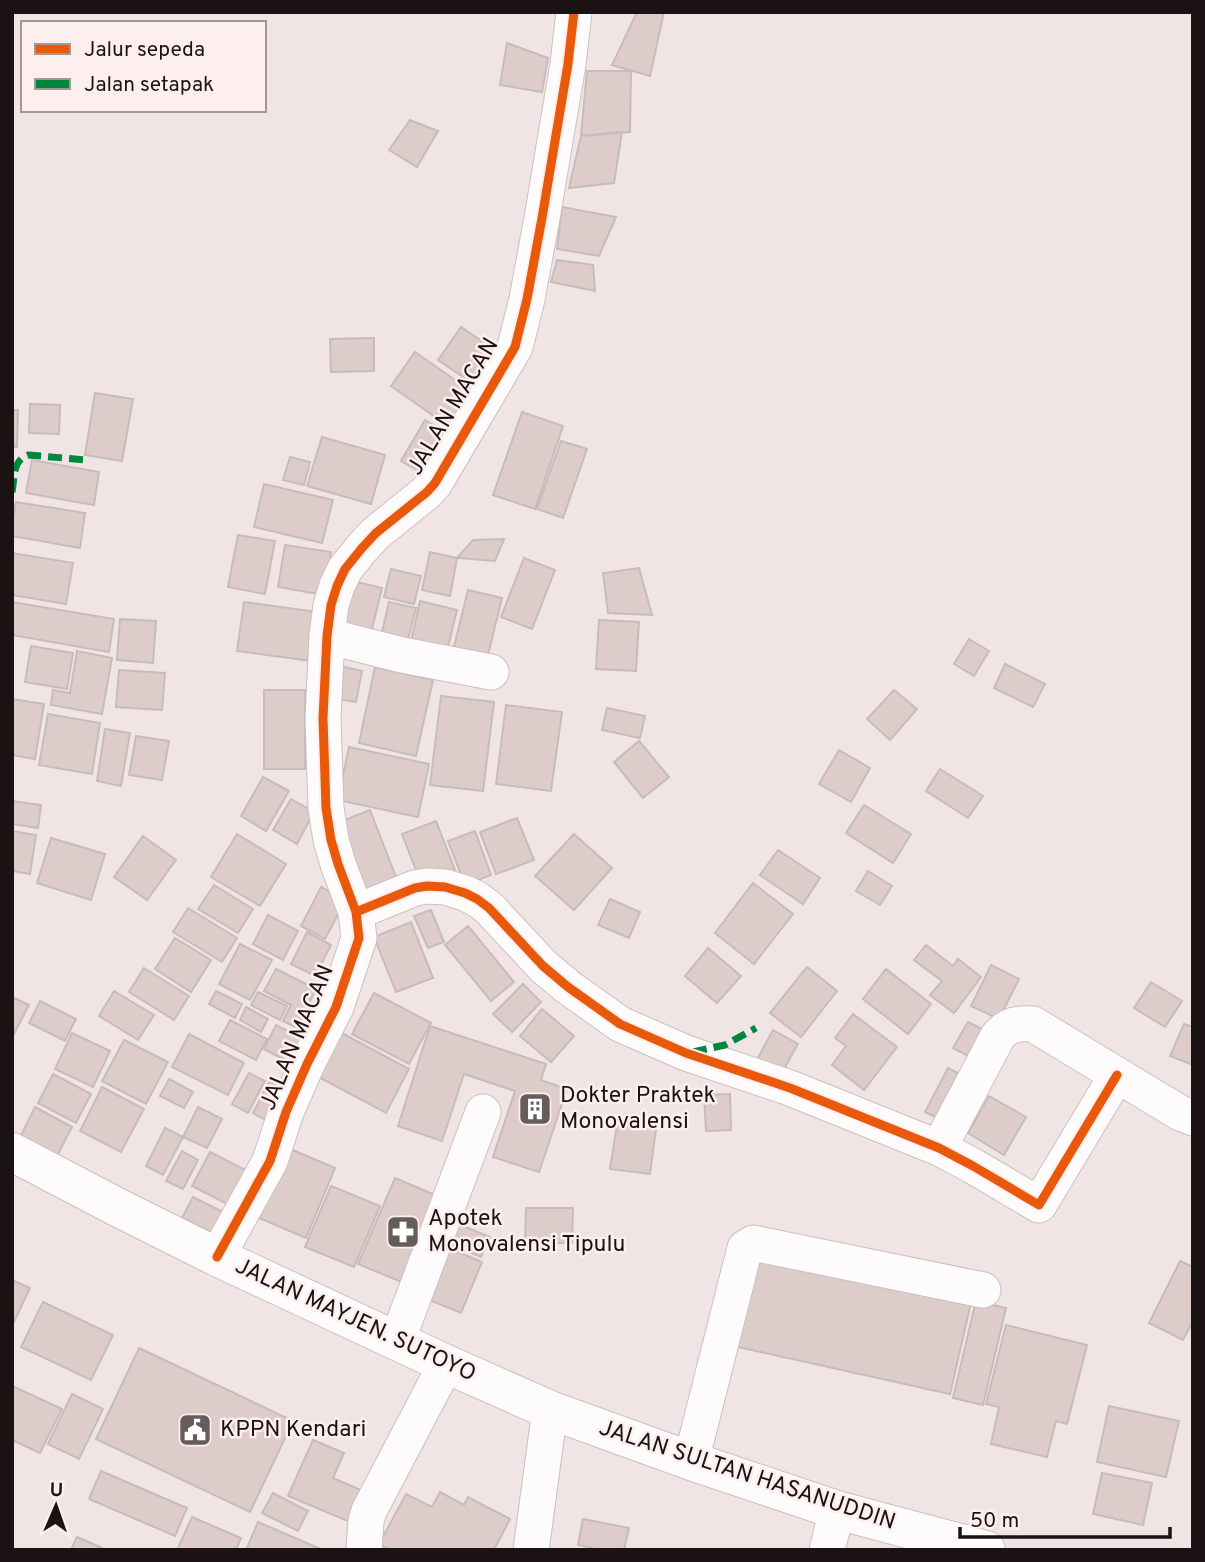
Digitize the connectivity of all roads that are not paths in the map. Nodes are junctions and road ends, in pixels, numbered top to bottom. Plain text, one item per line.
1 (574, 12) edge
2 (327, 635) junction
3 (491, 672) dead end
4 (356, 912) junction
5 (1117, 1075) junction
6 (483, 1112) dead end
7 (1193, 1118) edge
8 (939, 1148) junction
9 (12, 1152) edge
10 (217, 1257) junction
11 (982, 1290) dead end
12 (397, 1341) junction
13 (446, 1364) junction
14 (550, 1410) junction
15 (691, 1461) junction
16 (837, 1510) junction
17 (978, 1549) edge
18 (364, 1550) edge
19 (531, 1550) edge
20 (827, 1550) edge

1 - 2 street, JALAN MACAN
2 - 3 street
2 - 4 street, JALAN MACAN
4 - 8 street
4 - 10 street, JALAN MACAN
5 - 7 street
5 - 8 street
5 - 8 street
6 - 12 street
9 - 10 highway, JALAN MAYJEN. SUTOYO
10 - 12 highway, JALAN MAYJEN. SUTOYO
11 - 15 street
12 - 13 highway, JALAN MAYJEN. SUTOYO
13 - 14 highway, JALAN MAYJEN. SUTOYO
13 - 18 street
14 - 15 highway, JALAN SULTAN HASANUDDIN
14 - 19 street
15 - 16 highway, JALAN SULTAN HASANUDDIN
16 - 17 highway, JALAN SULTAN HASANUDDIN
16 - 20 street

